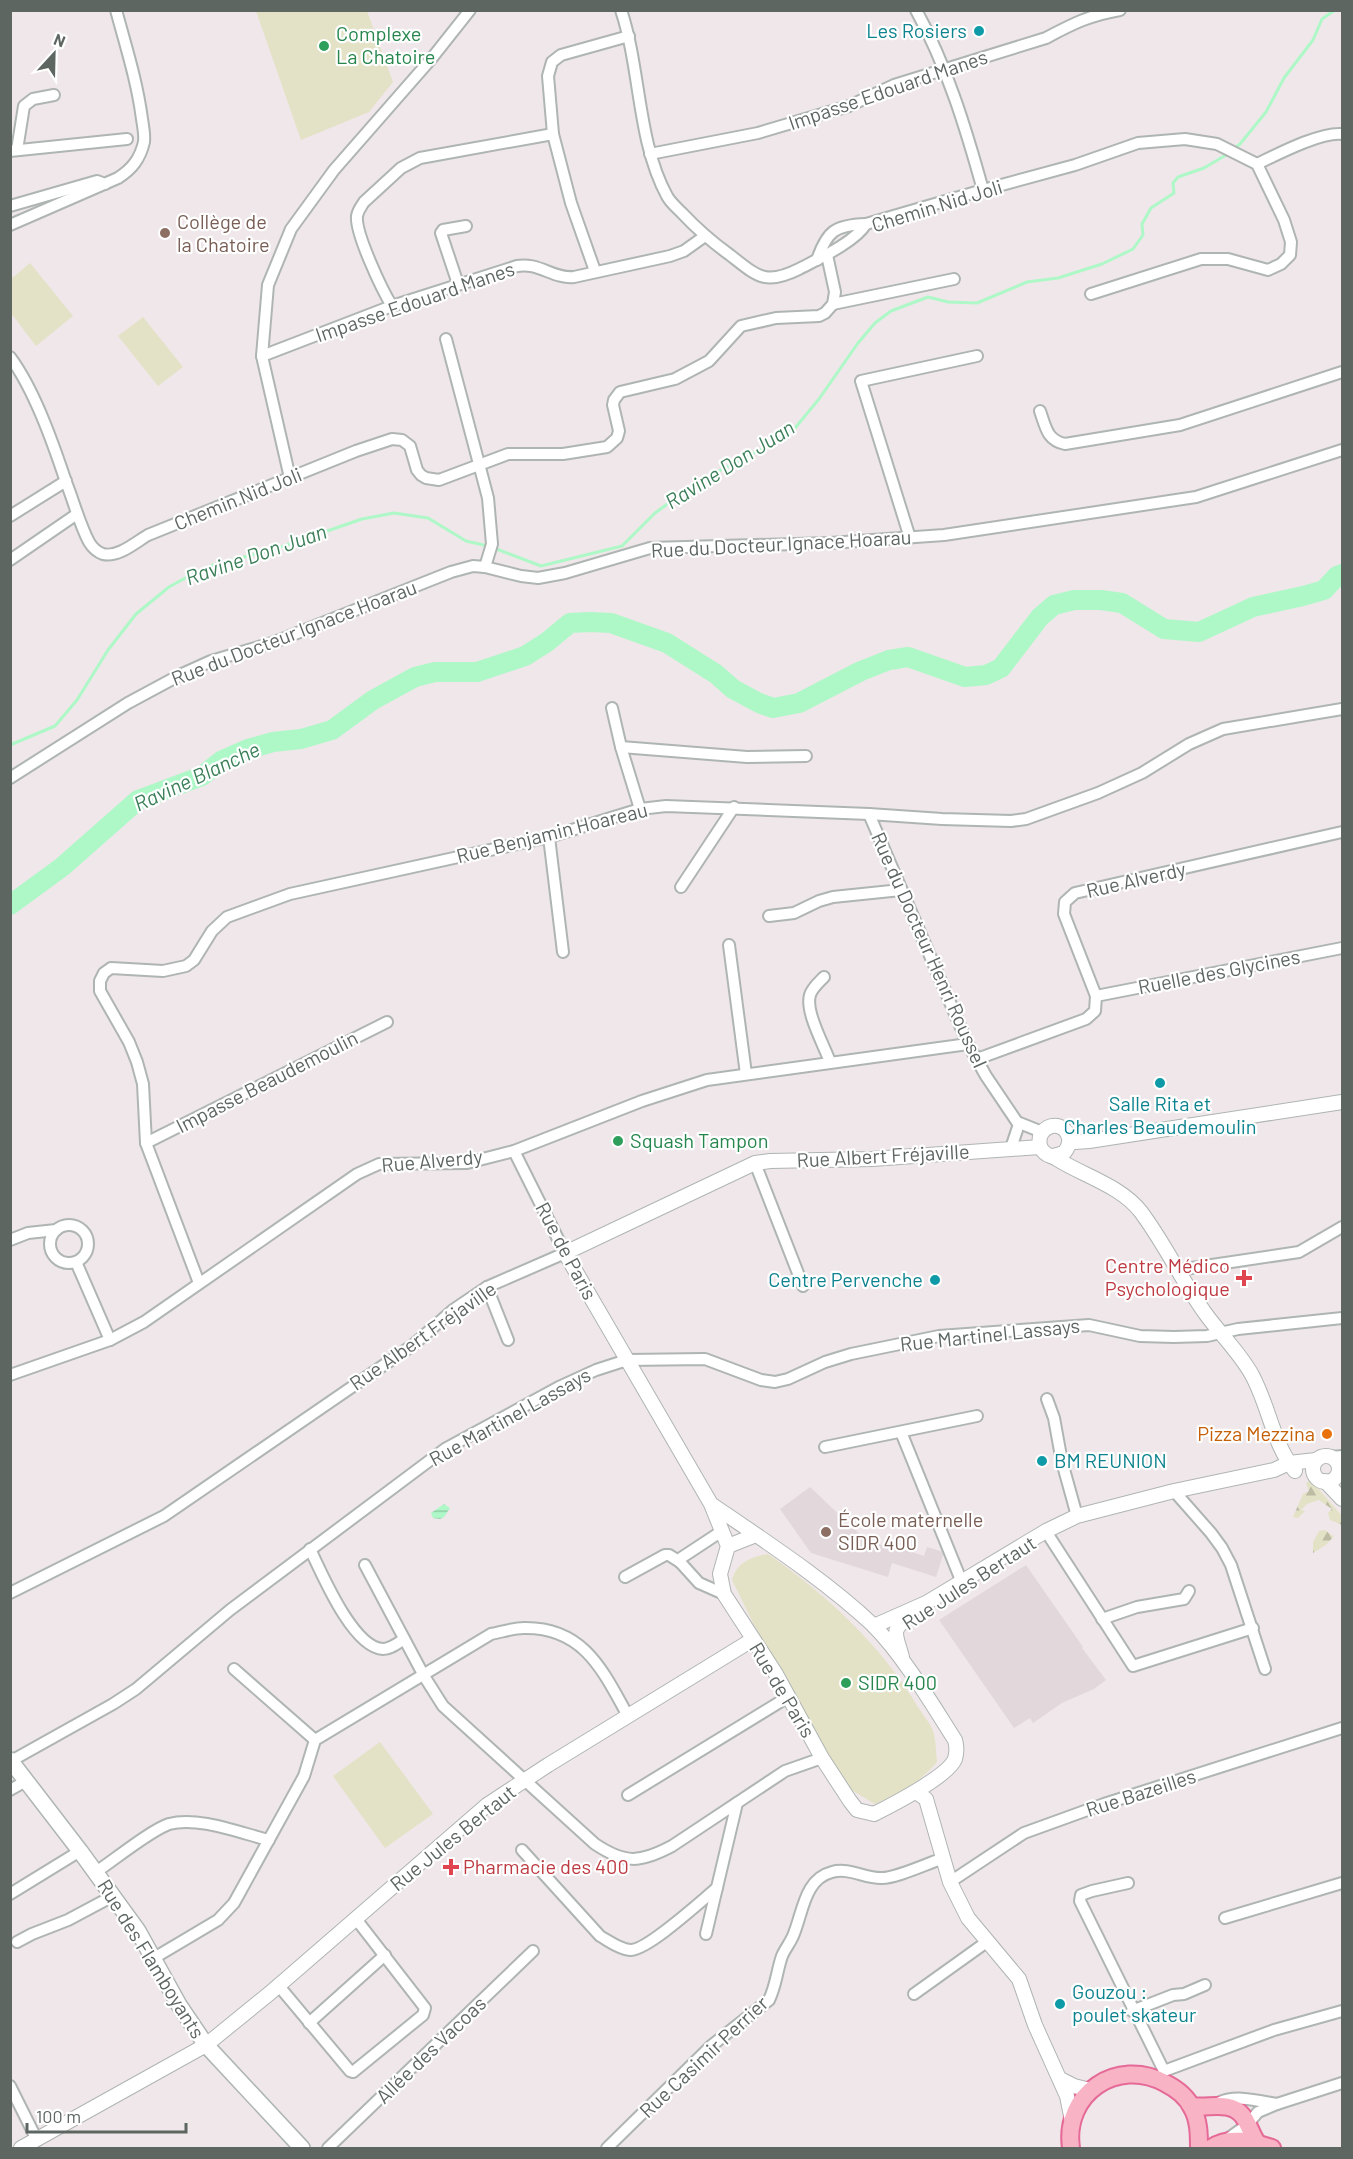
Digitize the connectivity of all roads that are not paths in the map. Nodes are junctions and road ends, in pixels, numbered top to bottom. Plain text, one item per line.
1 (116, 10) edge
2 (470, 10) edge
3 (621, 10) edge
4 (916, 10) edge
5 (1120, 10) edge
6 (629, 36) junction
7 (943, 71) junction
8 (54, 95) dead end
9 (553, 134) junction
10 (1342, 134) edge
11 (127, 140) dead end
12 (14, 151) edge
13 (650, 154) junction
14 (1257, 164) junction
15 (106, 184) junction
16 (983, 189) junction
17 (10, 206) edge
18 (866, 224) junction
19 (10, 225) edge
20 (466, 226) dead end
21 (705, 236) junction
22 (822, 258) junction
23 (595, 271) junction
24 (954, 279) dead end
25 (458, 284) junction
26 (1091, 294) dead end
27 (833, 304) junction
28 (393, 306) junction
29 (446, 339) dead end
30 (262, 356) junction
31 (977, 356) dead end
32 (10, 357) edge
33 (1342, 372) edge
34 (1040, 411) dead end
35 (1342, 450) edge
36 (478, 465) junction
37 (290, 478) junction
38 (66, 481) junction
39 (76, 514) junction
40 (10, 516) edge
41 (910, 538) junction
42 (10, 560) edge
43 (486, 561) junction
44 (612, 708) dead end
45 (1342, 710) edge
46 (621, 747) junction
47 (806, 756) dead end
48 (10, 763) edge
49 (14, 776) edge
50 (734, 807) junction
51 (640, 809) junction
52 (869, 814) junction
53 (1342, 832) edge
54 (549, 837) junction
55 (681, 887) dead end
56 (901, 890) junction
57 (769, 916) dead end
58 (729, 945) dead end
59 (1342, 948) edge
60 (563, 952) dead end
61 (824, 977) dead end
62 (1096, 996) junction
63 (387, 1022) dead end
64 (968, 1044) junction
65 (977, 1059) junction
66 (830, 1062) junction
67 (746, 1074) junction
68 (1342, 1102) edge
69 (1018, 1126) junction
70 (1040, 1139) junction
71 (146, 1143) junction
72 (1011, 1148) junction
73 (1064, 1150) junction
74 (514, 1151) junction
75 (755, 1163) junction
76 (1342, 1227) edge
77 (56, 1230) junction
78 (10, 1240) edge
79 (565, 1253) junction
80 (76, 1262) junction
81 (1178, 1270) junction
82 (200, 1283) junction
83 (803, 1286) dead end
84 (487, 1287) junction
85 (1342, 1318) edge
86 (1220, 1332) junction
87 (110, 1340) junction
88 (508, 1340) dead end
89 (627, 1360) junction
90 (10, 1375) edge
91 (1047, 1399) dead end
92 (977, 1416) dead end
93 (901, 1432) junction
94 (825, 1447) dead end
95 (1337, 1457) edge
96 (1316, 1460) junction
97 (1292, 1467) junction
98 (1325, 1478) junction
99 (1174, 1491) junction
100 (1341, 1497) edge
101 (711, 1504) junction
102 (1073, 1518) junction
103 (722, 1531) junction
104 (1046, 1532) junction
105 (756, 1535) junction
106 (728, 1546) junction
107 (310, 1549) junction
108 (680, 1562) junction
109 (365, 1565) dead end
110 (625, 1577) dead end
111 (962, 1583) junction
112 (1189, 1591) dead end
113 (10, 1593) edge
114 (724, 1594) junction
115 (1102, 1619) junction
116 (874, 1626) junction
117 (1253, 1628) junction
118 (404, 1639) junction
119 (752, 1640) junction
120 (902, 1661) junction
121 (234, 1669) dead end
122 (1265, 1669) dead end
123 (424, 1676) junction
124 (788, 1697) junction
125 (628, 1716) junction
126 (1342, 1728) edge
127 (315, 1740) junction
128 (822, 1758) junction
129 (11, 1760) edge
130 (525, 1780) junction
131 (26, 1781) junction
132 (10, 1790) edge
133 (628, 1795) dead end
134 (921, 1796) junction
135 (738, 1803) junction
136 (269, 1840) junction
137 (522, 1850) dead end
138 (80, 1851) junction
139 (944, 1858) junction
140 (96, 1872) junction
141 (950, 1882) junction
142 (1128, 1883) dead end
143 (1342, 1883) edge
144 (717, 1888) junction
145 (10, 1894) edge
146 (113, 1896) junction
147 (1225, 1918) dead end
148 (356, 1919) junction
149 (706, 1934) dead end
150 (988, 1941) junction
151 (17, 1942) dead end
152 (533, 1951) dead end
153 (385, 1955) junction
154 (154, 1958) junction
155 (278, 1985) junction
156 (1204, 1985) dead end
157 (914, 1994) dead end
158 (1132, 2011) junction
159 (1342, 2011) edge
160 (309, 2023) junction
161 (206, 2045) junction
162 (1162, 2076) junction
163 (1060, 2079) junction
164 (1342, 2084) edge
165 (10, 2086) edge
166 (1090, 2090) junction
167 (1277, 2104) junction
168 (1215, 2105) junction
169 (1192, 2106) junction
170 (1247, 2125) junction
171 (1069, 2139) edge
172 (37, 2140) junction
173 (1217, 2145) edge
174 (1265, 2146) edge
175 (21, 2148) edge
176 (302, 2148) edge
177 (327, 2148) edge
178 (607, 2148) edge
179 (1199, 2148) edge

1 - 15 street
2 - 30 street
3 - 6 street, Chemin Nid Joli
4 - 7 street
5 - 7 street, Impasse Edouard Manes
6 - 9 street
6 - 13 street, Chemin Nid Joli
7 - 13 street, Impasse Edouard Manes
7 - 16 street
8 - 12 street
9 - 23 street
9 - 28 street
10 - 14 street
11 - 12 street
13 - 21 street, Chemin Nid Joli
14 - 16 street, Chemin Nid Joli
14 - 26 street
15 - 17 street
15 - 19 street
16 - 18 street, Chemin Nid Joli
18 - 22 street, Chemin Nid Joli
18 - 22 street
20 - 25 street
21 - 22 street, Chemin Nid Joli
21 - 23 street, Impasse Edouard Manes
22 - 27 street
23 - 25 street, Impasse Edouard Manes
24 - 27 street
25 - 28 street, Impasse Edouard Manes
27 - 36 street, Chemin Nid Joli
28 - 30 street, Impasse Edouard Manes
29 - 36 street
30 - 37 street
31 - 41 street
32 - 38 street, Chemin Nid Joli
33 - 34 street
35 - 41 street, Rue du Docteur Ignace Hoarau
36 - 37 street, Chemin Nid Joli
36 - 43 street
37 - 39 street, Chemin Nid Joli
38 - 39 street, Chemin Nid Joli
38 - 40 street
39 - 42 street
41 - 43 street, Rue du Docteur Ignace Hoarau
43 - 49 street, Rue du Docteur Ignace Hoarau
44 - 46 street
45 - 52 street, Rue Benjamin Hoareau
46 - 47 street
46 - 51 street
48 - 49 street
50 - 51 street, Rue Benjamin Hoareau
50 - 52 street, Rue Benjamin Hoareau
50 - 55 street
51 - 54 street, Rue Benjamin Hoareau
52 - 56 street, Rue du Docteur Henri Roussel
53 - 62 street, Rue Alverdy
54 - 60 street
54 - 71 street, Rue Benjamin Hoareau
56 - 57 street
56 - 64 street, Rue du Docteur Henri Roussel
58 - 67 street
59 - 62 street, Ruelle des Glycines
61 - 66 street
62 - 65 street
63 - 71 street, Impasse Beaudemoulin
64 - 65 street, Rue du Docteur Henri Roussel
64 - 66 street, Rue Alverdy
65 - 69 street, Rue du Docteur Henri Roussel
66 - 67 street, Rue Alverdy
67 - 74 street, Rue Alverdy
68 - 73 street
69 - 70 street
69 - 72 street
70 - 72 street, Rue Albert Fréjaville
70 - 73 street
70 - 73 street
71 - 82 street, Rue Benjamin Hoareau
72 - 75 street, Rue Albert Fréjaville
73 - 81 street
74 - 79 street, Rue de Paris
74 - 82 street, Rue Alverdy
75 - 79 street, Rue Albert Fréjaville
75 - 83 street
76 - 81 street
77 - 78 street
77 - 80 street
77 - 80 street
79 - 84 street, Rue Albert Fréjaville
79 - 89 street, Rue de Paris
80 - 87 street
81 - 86 street
82 - 87 street, Rue Alverdy
84 - 88 street
84 - 113 street, Rue Albert Fréjaville
85 - 86 street, Rue Martinel Lassays
86 - 89 street, Rue Martinel Lassays
86 - 97 street
87 - 90 street, Rue Alverdy
89 - 101 street, Rue de Paris
89 - 107 street, Rue Martinel Lassays
91 - 102 street
92 - 93 street
93 - 94 street
93 - 111 street
95 - 96 street, Rue Jules Bertaut
95 - 98 street
96 - 97 street, Rue Jules Bertaut
96 - 98 street
97 - 98 street
97 - 99 street, Rue Jules Bertaut
98 - 100 street
99 - 102 street, Rue Jules Bertaut
99 - 117 street
101 - 103 street, Rue de Paris
101 - 105 street, Rue de Paris
102 - 104 street, Rue Jules Bertaut
103 - 106 street, Rue de Paris
103 - 108 street
104 - 111 street, Rue Jules Bertaut
104 - 115 street
105 - 106 street
105 - 116 street, Rue de Paris
106 - 114 street, Rue de Paris
107 - 118 street
107 - 129 street, Rue Martinel Lassays
108 - 110 street
108 - 114 street
109 - 118 street
111 - 116 street, Rue Jules Bertaut
111 - 120 street, Rue Jules Bertaut
112 - 115 street
114 - 119 street, Rue de Paris
115 - 117 street
116 - 120 street, Rue de Paris
117 - 122 street
118 - 123 street
119 - 124 street, Rue de Paris
119 - 125 street, Rue Jules Bertaut
120 - 134 street, Rue de Paris
121 - 127 street
123 - 125 street
123 - 127 street
123 - 130 street
124 - 128 street, Rue de Paris
124 - 133 street
125 - 130 street, Rue Jules Bertaut
126 - 141 street, Rue Bazeilles
127 - 136 street
128 - 134 street, Rue de Paris
128 - 135 street
129 - 131 main road, Rue des Flamboyants
130 - 135 street
130 - 148 street, Rue Jules Bertaut
131 - 132 street
131 - 138 main road, Rue des Flamboyants
134 - 139 street
135 - 144 street
136 - 140 street
136 - 154 street
137 - 144 street
138 - 140 main road, Rue des Flamboyants
138 - 145 street
139 - 141 street
139 - 178 street, Rue Casimir Perrier
140 - 146 main road, Rue des Flamboyants
141 - 150 street
142 - 158 street
143 - 147 street
144 - 149 street
146 - 151 street
146 - 154 main road, Rue des Flamboyants
148 - 153 street
148 - 155 street, Rue Jules Bertaut
150 - 157 street
150 - 163 street
152 - 177 street, Allée des Vacoas
153 - 160 street
153 - 160 street
154 - 161 main road, Rue des Flamboyants
155 - 160 street
155 - 161 street, Rue Jules Bertaut
156 - 158 street
158 - 162 street
159 - 162 street
161 - 172 street, Rue Jules Bertaut
161 - 176 main road, Rue des Flamboyants
162 - 166 main road
162 - 169 main road
163 - 166 street
163 - 171 street
164 - 167 street
165 - 172 street
166 - 171 main road
167 - 168 street
167 - 170 street
168 - 169 main road
168 - 170 main road
169 - 179 main road
170 - 173 street
170 - 174 main road
172 - 175 street, Rue Jules Bertaut
173 - 174 main road

